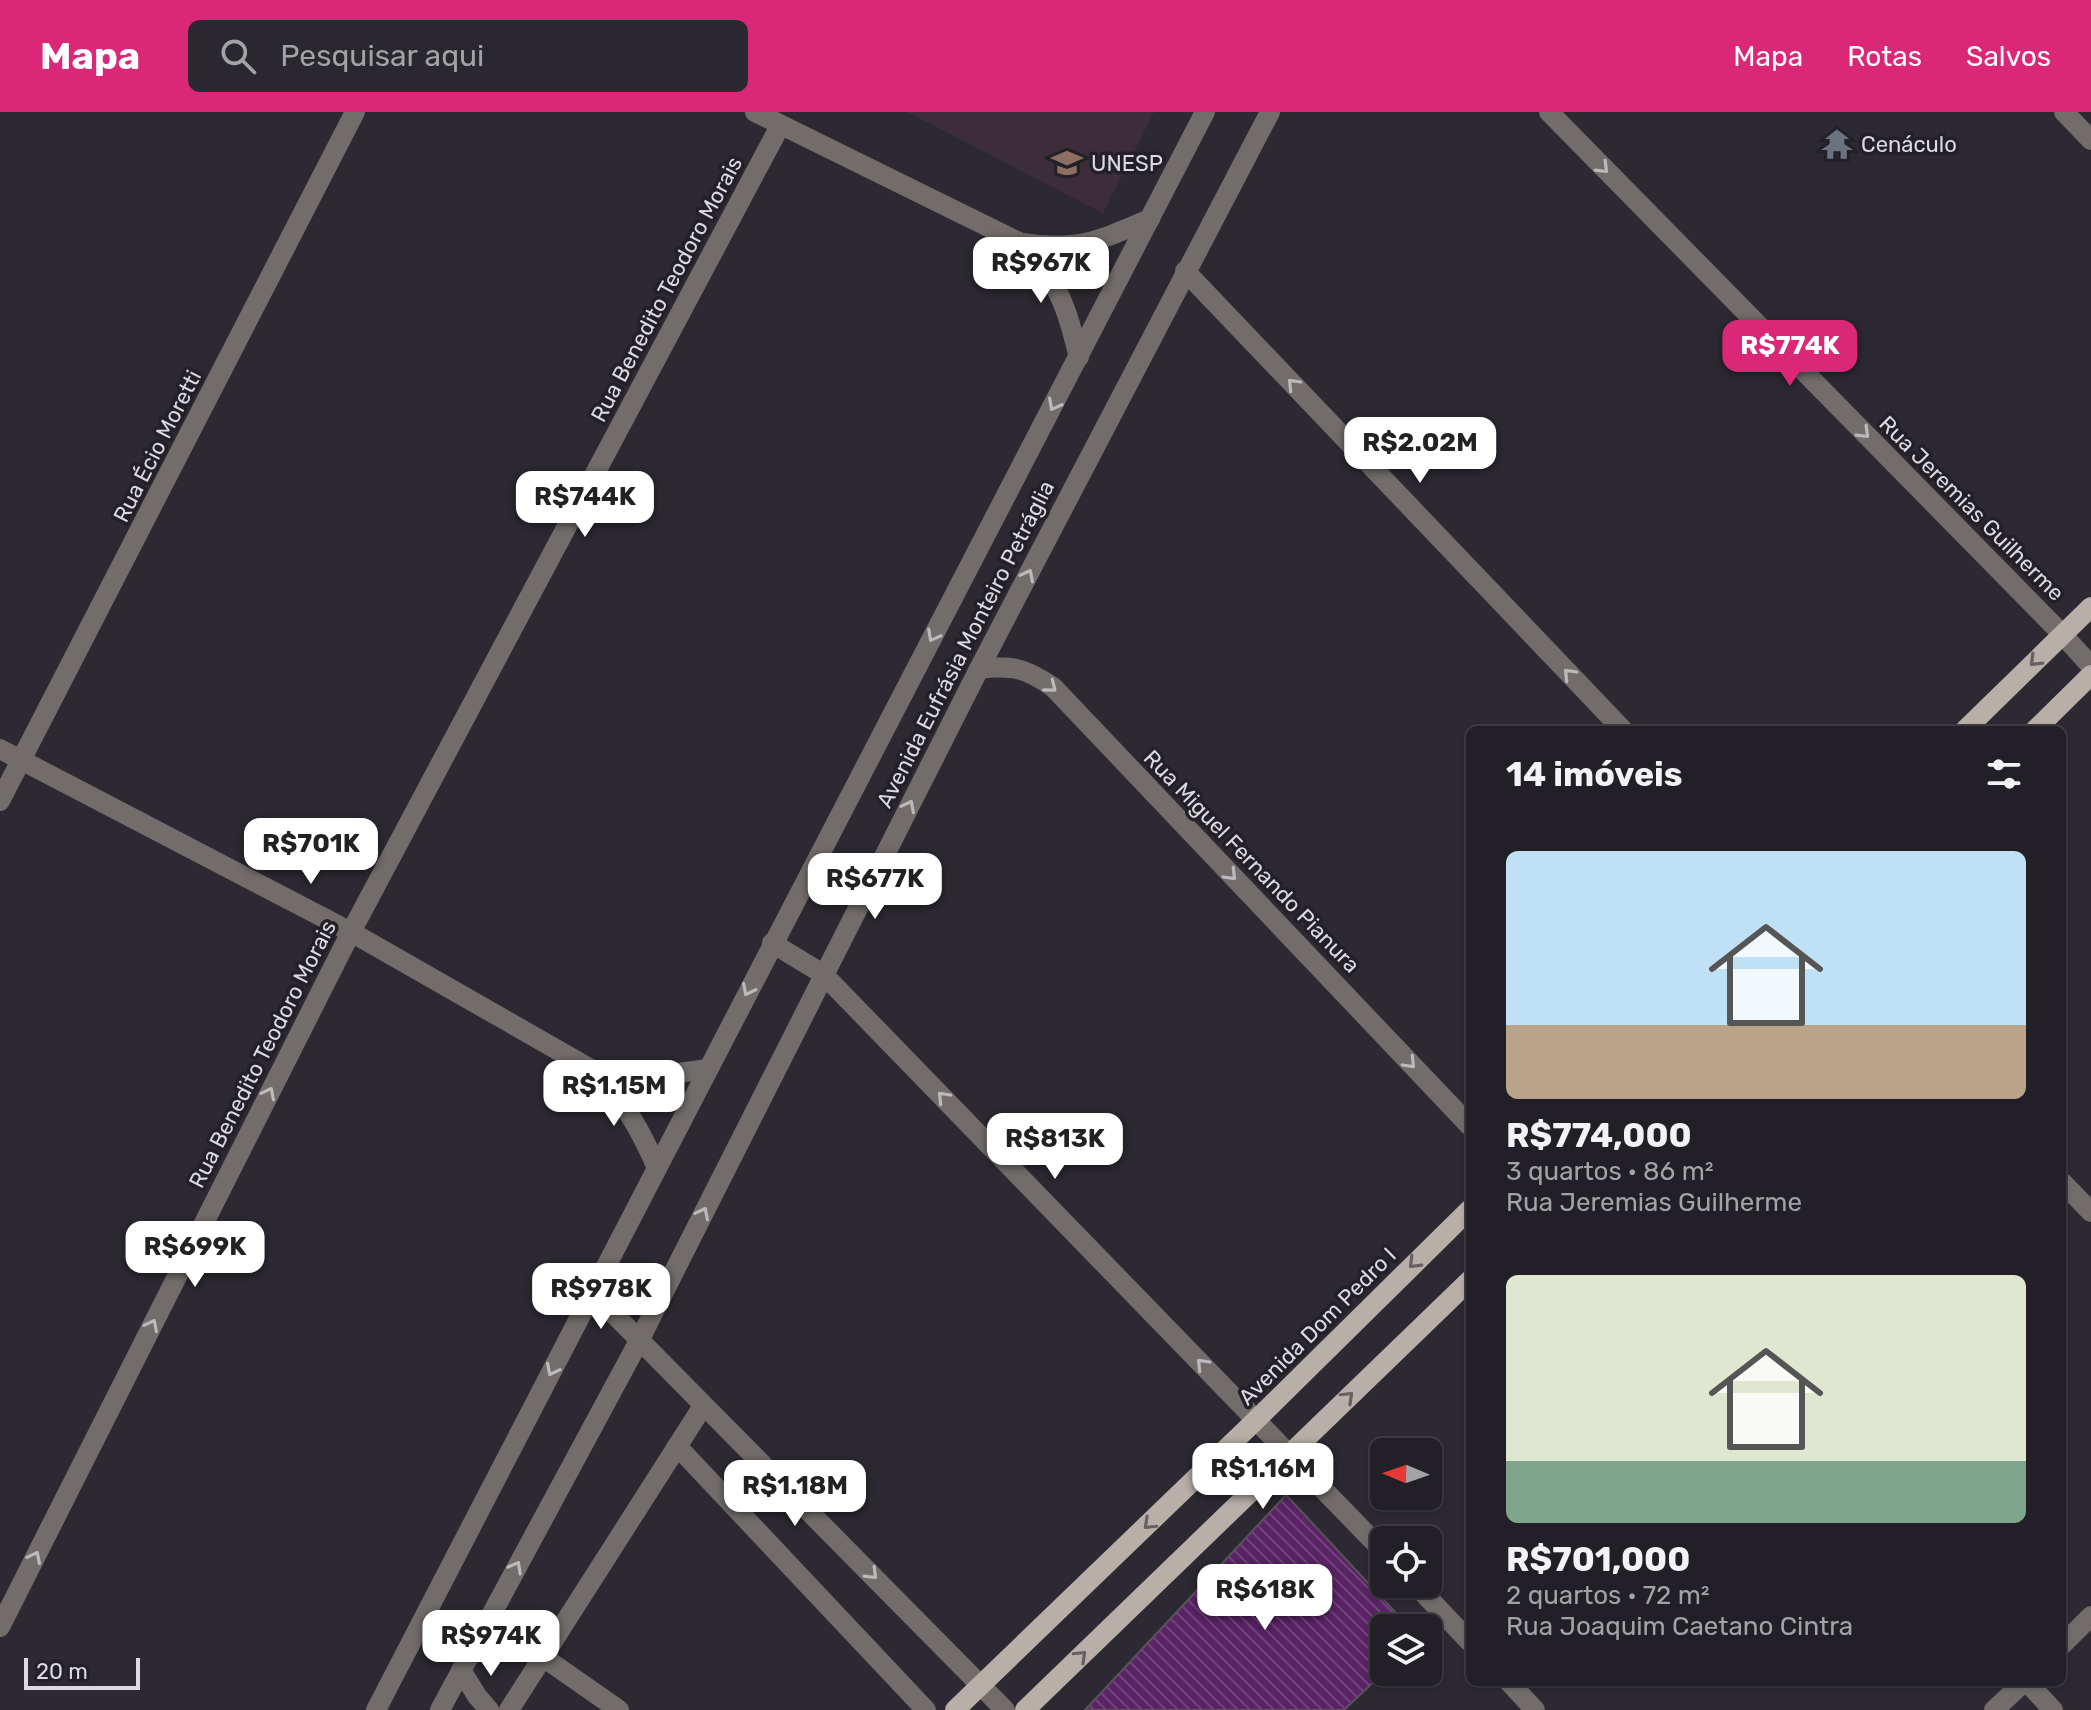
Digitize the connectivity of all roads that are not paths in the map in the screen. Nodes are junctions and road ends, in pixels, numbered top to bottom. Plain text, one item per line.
1 (355, 112) edge
2 (755, 112) edge
3 (1205, 112) edge
4 (1270, 112) edge
5 (1280, 112) edge
6 (1549, 112) edge
7 (2064, 112) edge
8 (780, 126) junction
9 (1259, 132) junction
10 (2091, 140) edge
11 (1150, 219) junction
12 (1021, 243) junction
13 (1185, 271) junction
14 (1079, 357) junction
15 (2091, 607) edge
16 (2062, 634) junction
17 (2091, 666) edge
18 (979, 669) junction
19 (2091, 675) edge
20 (1619, 726) edge
21 (1969, 726) edge
22 (2039, 726) edge
23 (0, 749) edge
24 (23, 761) junction
25 (0, 801) edge
26 (351, 932) junction
27 (772, 943) junction
28 (823, 974) junction
29 (708, 1069) junction
30 (596, 1072) junction
31 (1466, 1122) edge
32 (657, 1168) junction
33 (2066, 1186) edge
34 (2091, 1212) edge
35 (1466, 1213) edge
36 (1466, 1284) edge
37 (592, 1292) junction
38 (640, 1339) junction
39 (703, 1406) junction
40 (1256, 1420) junction
41 (677, 1446) junction
42 (1290, 1454) junction
43 (1370, 1537) edge
44 (1428, 1598) edge
45 (2091, 1616) edge
46 (0, 1627) edge
47 (479, 1636) junction
48 (1466, 1638) edge
49 (2066, 1641) edge
50 (543, 1657) junction
51 (461, 1670) junction
52 (983, 1684) junction
53 (1513, 1686) edge
54 (2021, 1686) edge
55 (2029, 1686) edge
56 (376, 1710) edge
57 (440, 1710) edge
58 (489, 1710) edge
59 (509, 1710) edge
60 (619, 1710) edge
61 (926, 1710) edge
62 (955, 1710) edge
63 (1005, 1710) edge
64 (1025, 1710) edge
65 (1535, 1710) edge
66 (1994, 1710) edge
67 (2053, 1710) edge

1 - 24 street, Rua Écio Moretti
2 - 8 street
3 - 11 street, Avenida Eufrásia Monteiro Petráglia
4 - 9 street, Avenida Eufrásia Monteiro Petráglia
5 - 9 street
6 -> 16 street, Rua Jeremias Guilherme
7 - 10 street
8 - 12 street
8 - 26 street, Rua Benedito Teodoro Morais
9 - 13 street, Avenida Eufrásia Monteiro Petráglia
11 - 12 street
11 - 14 street, Avenida Eufrásia Monteiro Petráglia
12 - 14 street
18 -> 13 street, Avenida Eufrásia Monteiro Petráglia
20 -> 13 street
14 -> 27 street, Avenida Eufrásia Monteiro Petráglia
15 - 16 main road
16 - 17 street, Rua Jeremias Guilherme
16 -> 21 main road
28 -> 18 street, Avenida Eufrásia Monteiro Petráglia
18 -> 31 street, Rua Miguel Fernando Pianura
19 - 22 main road
23 - 24 street
24 - 25 street, Rua Écio Moretti
24 - 26 street
26 - 30 street
46 -> 26 street, Rua Benedito Teodoro Morais
27 - 28 street
27 -> 29 street, Avenida Eufrásia Monteiro Petráglia
38 -> 28 street, Avenida Eufrásia Monteiro Petráglia
40 -> 28 street
29 - 30 street
29 - 32 street, Avenida Eufrásia Monteiro Petráglia
30 - 32 street
32 - 37 street, Avenida Eufrásia Monteiro Petráglia
33 - 34 street
35 -> 40 main road, Avenida Dom Pedro I
42 -> 36 main road
37 - 38 street
37 -> 56 street, Avenida Eufrásia Monteiro Petráglia
38 - 39 street
47 -> 38 street, Avenida Eufrásia Monteiro Petráglia
39 - 41 street
39 -> 52 street
40 - 42 street
40 -> 52 main road, Avenida Dom Pedro I
41 - 50 street
41 - 61 street
42 - 43 street
64 -> 42 main road
44 - 48 street
45 - 49 street
47 - 50 street
47 - 51 street, Avenida Eufrásia Monteiro Petráglia
50 - 59 street
50 - 60 street
51 - 57 street, Avenida Eufrásia Monteiro Petráglia
51 - 58 street
52 - 62 main road, Avenida Dom Pedro I
52 - 63 street
53 - 65 street
54 - 66 street
55 - 67 street

